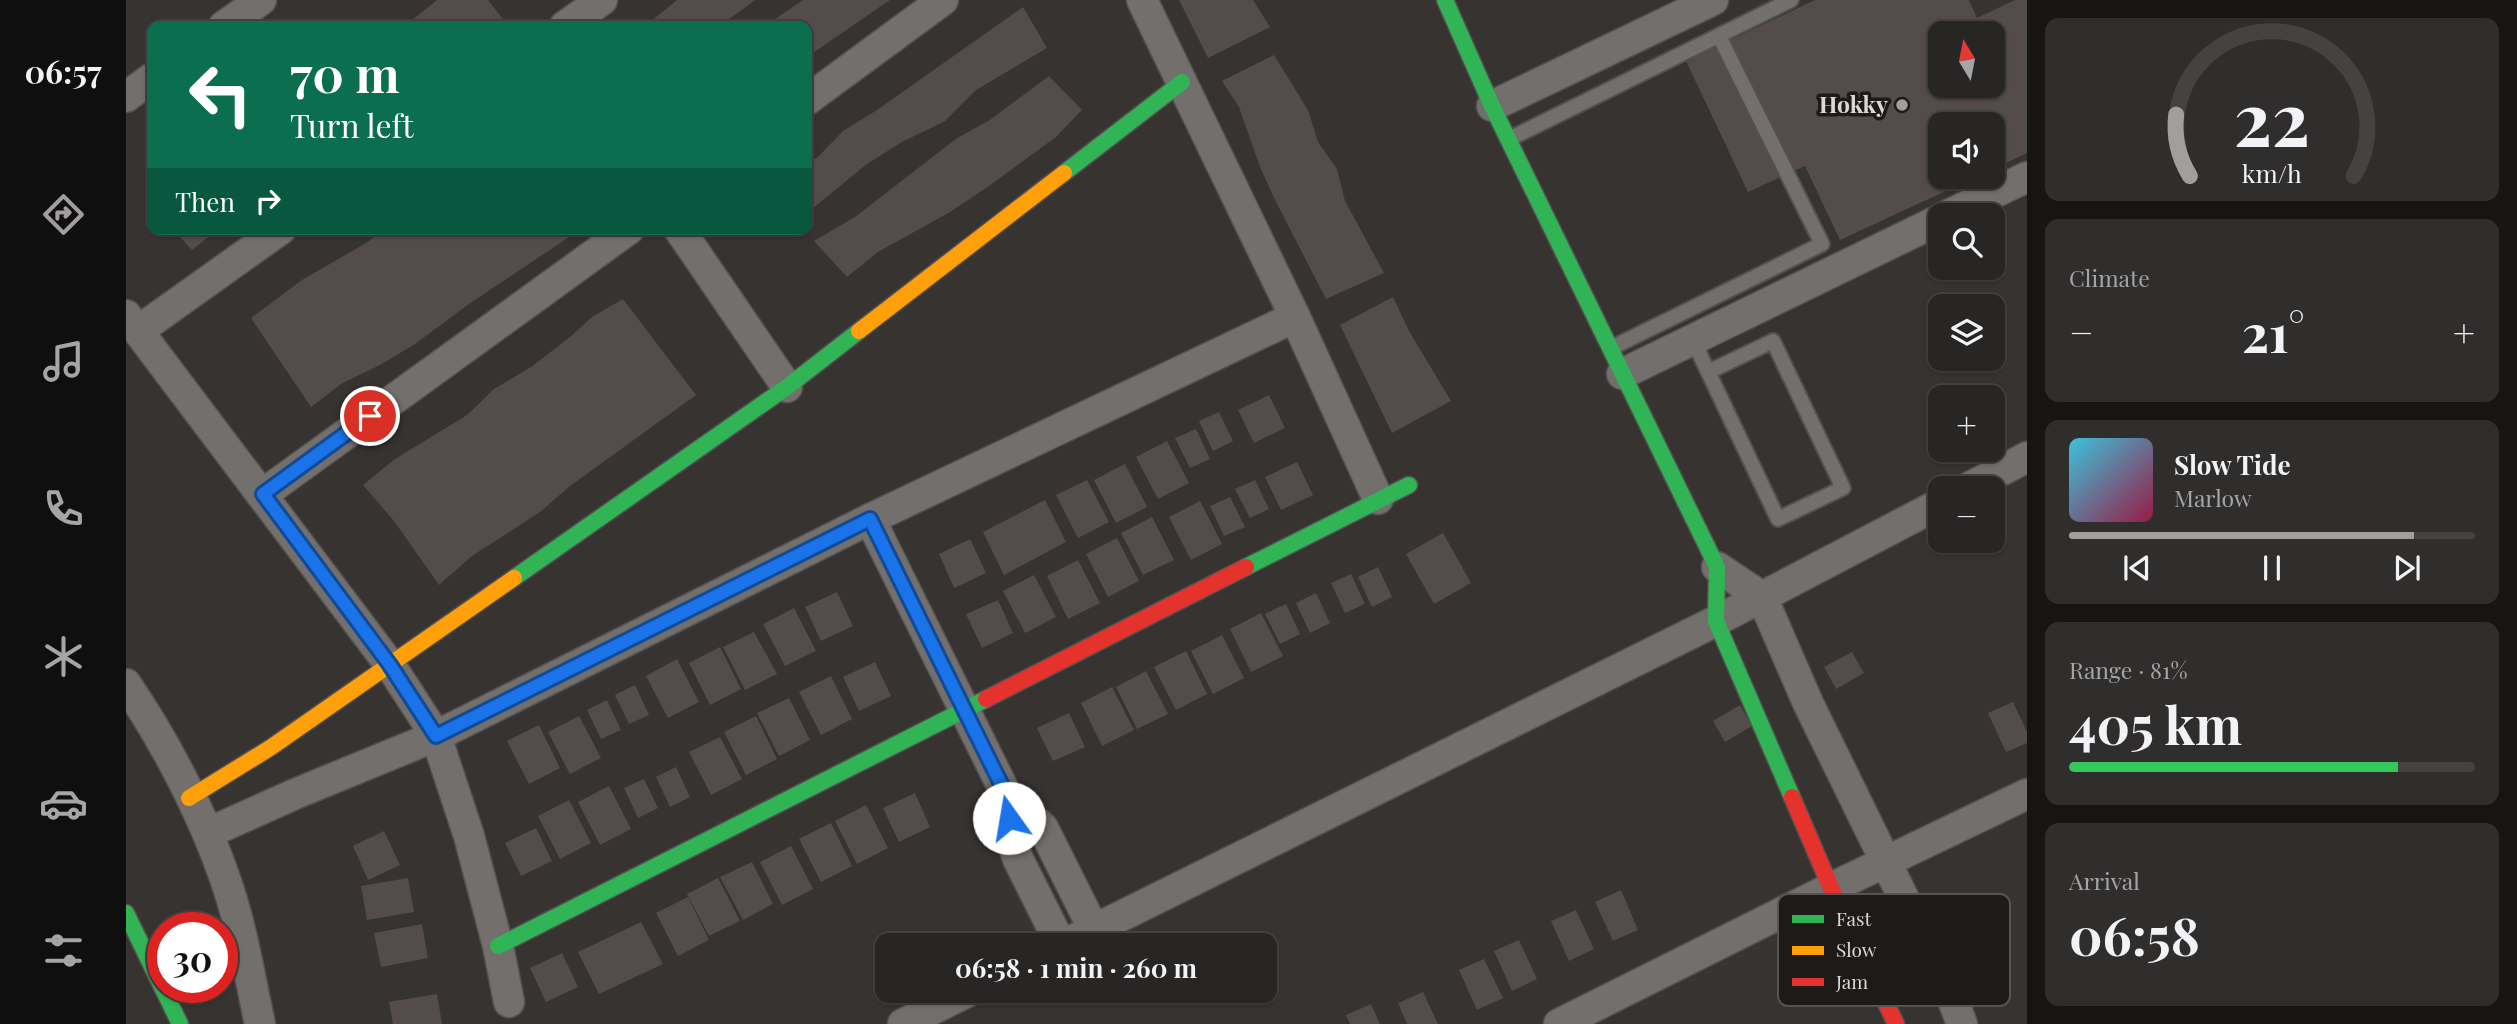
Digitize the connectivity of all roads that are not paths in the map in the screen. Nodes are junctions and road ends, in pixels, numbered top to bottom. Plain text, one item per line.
1 (261, 0) edge
2 (602, 0) edge
3 (943, 0) edge
4 (1142, 0) edge
5 (1446, 0) edge
6 (1713, 0) edge
7 (1791, 0) edge
8 (231, 21) edge
9 (572, 21) edge
10 (1719, 36) junction
11 (147, 82) edge
12 (1182, 82) junction
13 (812, 96) edge
14 (126, 97) edge
15 (1492, 106) junction
16 (1508, 140) junction
17 (2027, 177) edge
18 (1973, 203) edge
19 (1928, 225) edge
20 (271, 235) edge
21 (621, 235) edge
22 (683, 235) edge
23 (1295, 317) junction
24 (132, 323) edge
25 (1693, 340) junction
26 (1616, 361) junction
27 (1708, 372) junction
28 (787, 387) junction
29 (2027, 457) edge
30 (1991, 476) edge
31 (1409, 485) dead end
32 (263, 494) junction
33 (1378, 499) junction
34 (1928, 510) edge
35 (870, 519) junction
36 (1717, 567) junction
37 (1762, 597) junction
38 (1717, 621) junction
39 (390, 665) junction
40 (126, 684) edge
41 (963, 710) junction
42 (436, 736) junction
43 (2027, 793) edge
44 (1006, 794) junction
45 (190, 798) junction
46 (208, 833) junction
47 (1885, 862) junction
48 (1831, 888) junction
49 (1819, 894) edge
50 (1834, 894) edge
51 (1901, 894) edge
52 (126, 913) edge
53 (1778, 914) edge
54 (1094, 930) junction
55 (1056, 933) edge
56 (1088, 933) edge
57 (498, 946) junction
58 (509, 1002) dead end
59 (945, 1003) edge
60 (1887, 1006) edge
61 (1955, 1006) edge
62 (180, 1024) edge
63 (260, 1024) edge
64 (903, 1024) edge
65 (1559, 1024) edge
66 (1896, 1024) edge
67 (1962, 1024) edge

1 - 8 street
2 - 9 street
3 - 13 street
4 - 12 street
5 - 15 street
6 - 15 street
7 - 10 lane
10 - 16 lane
10 - 26 lane
11 - 14 street
12 - 23 street
12 - 28 street
15 - 16 street
16 - 26 street
17 - 18 street
19 - 25 street
20 - 24 street
21 - 32 street
22 - 28 street
23 - 33 street
23 - 35 street
24 - 32 street
25 - 26 street
25 - 27 lane
26 - 36 street
27 - 27 lane
28 - 39 street
29 - 30 street
31 - 33 street
32 - 39 street
33 - 41 street
34 - 37 street
35 - 41 street
35 - 42 street
36 - 37 street
36 - 38 street
37 - 38 street
37 - 47 street
38 - 48 street
38 - 54 street
39 - 42 street
39 - 45 street
40 - 45 street
41 - 44 street
41 - 57 street
42 - 46 street
42 - 57 street
43 - 47 street
44 - 54 street
44 - 55 street
45 - 46 street
46 - 63 street
47 - 48 street
47 - 51 street
48 - 49 street
48 - 50 street
52 - 62 street
53 - 65 street
54 - 56 street
57 - 58 street
59 - 64 street
60 - 66 street
61 - 67 street

